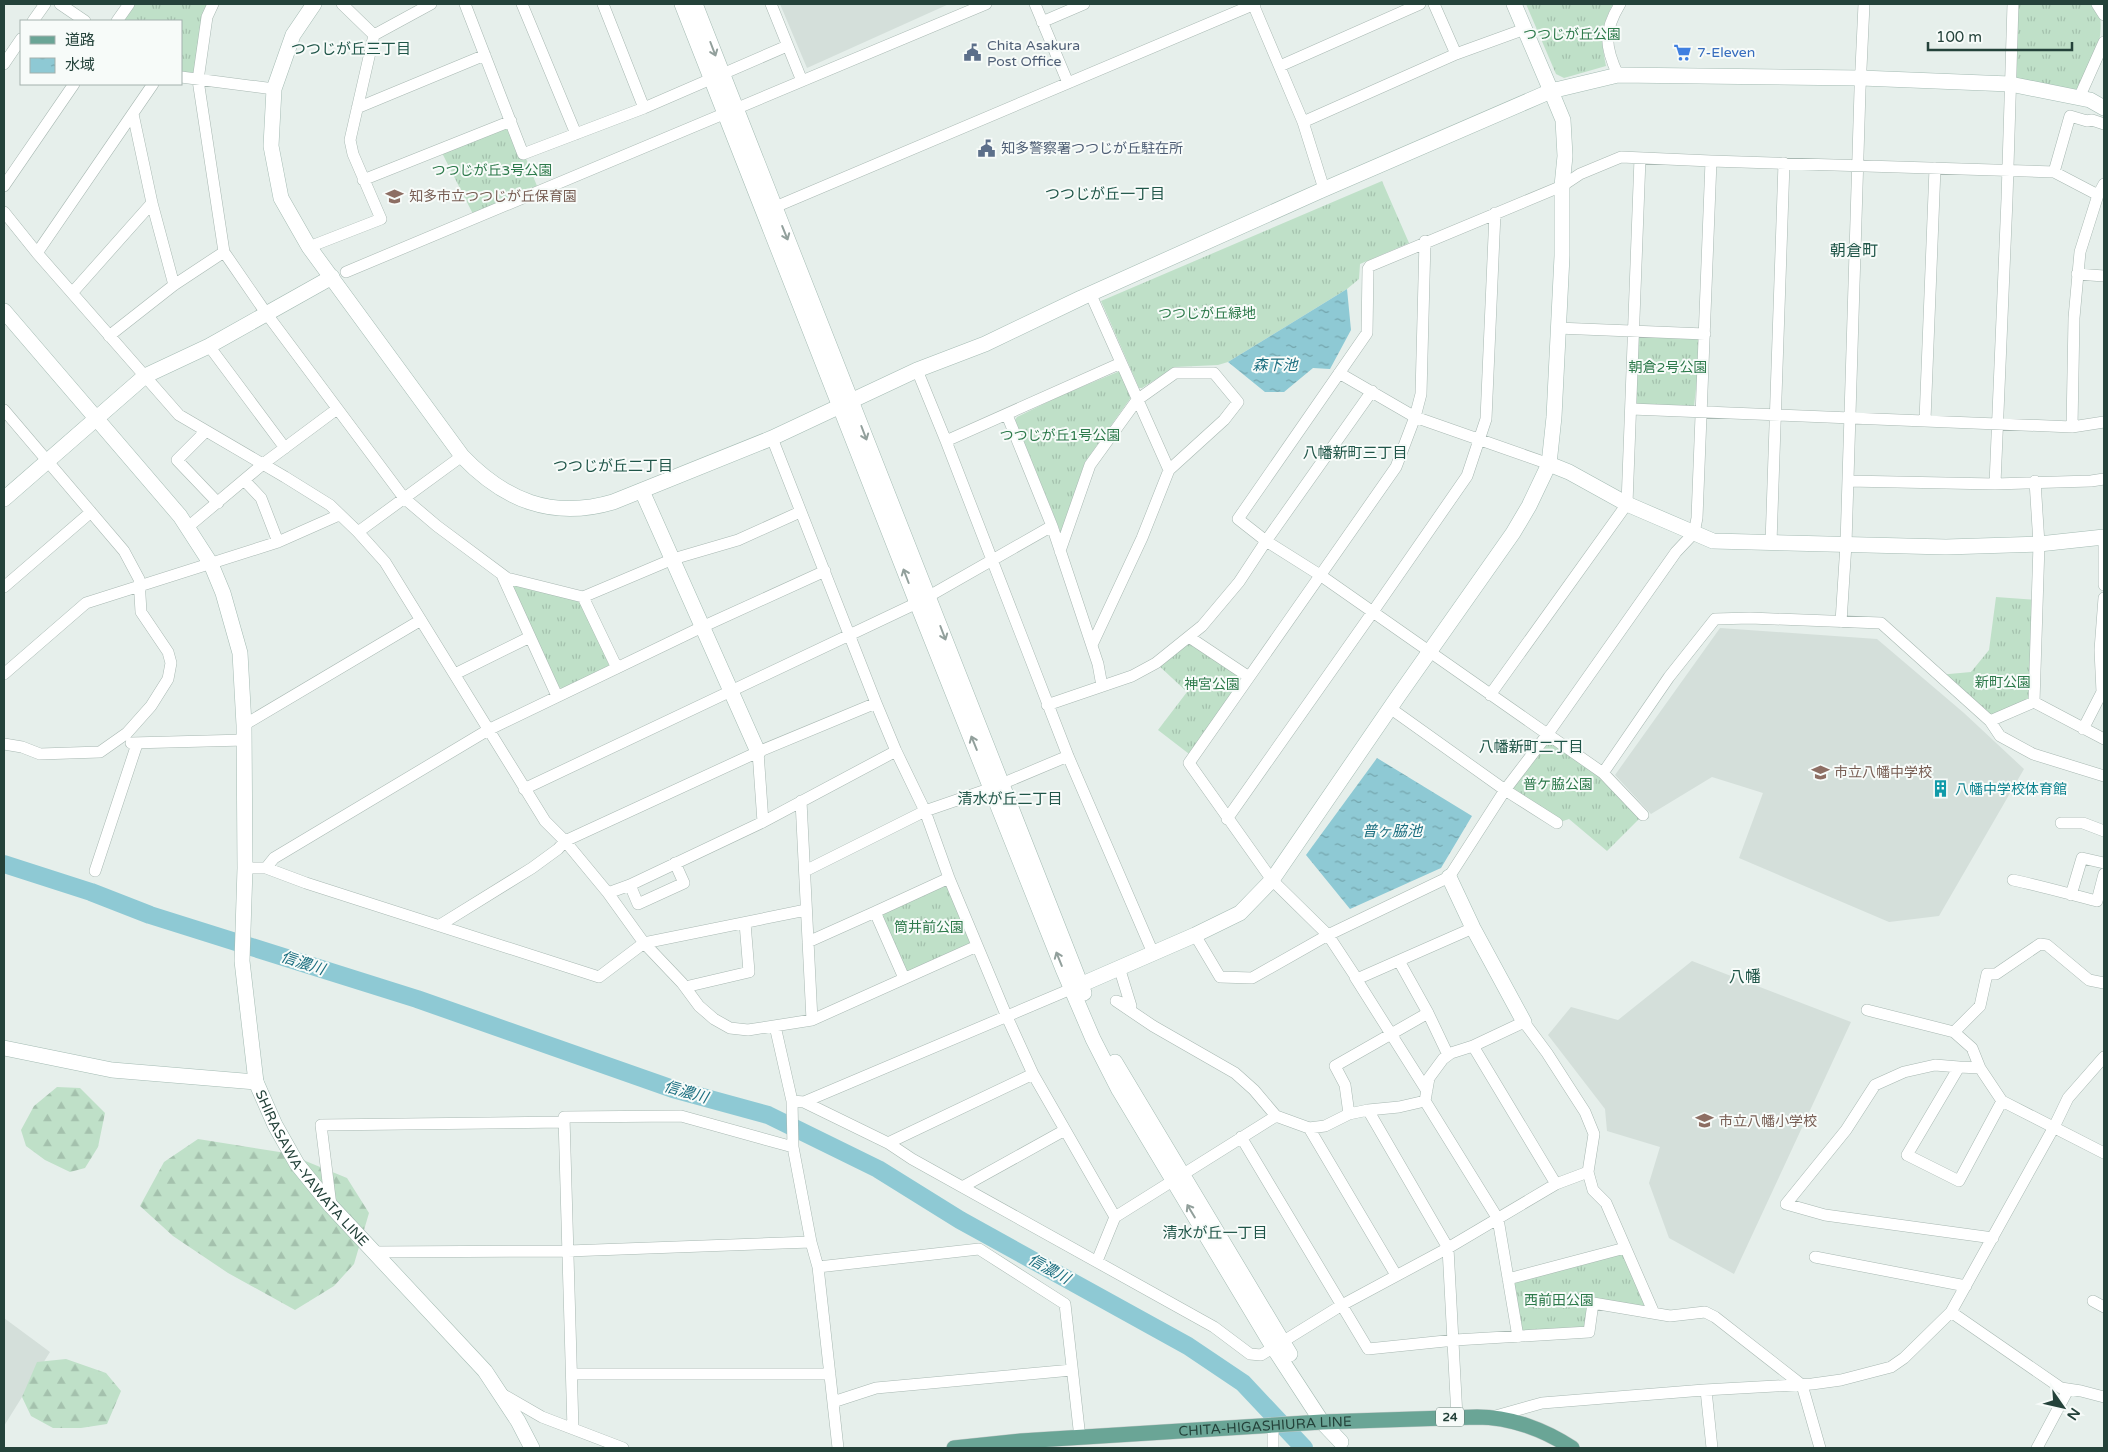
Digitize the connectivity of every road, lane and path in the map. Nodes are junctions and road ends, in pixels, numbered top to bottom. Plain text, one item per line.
1 (45, 4) edge
2 (60, 4) edge
3 (129, 4) edge
4 (314, 4) edge
5 (342, 4) edge
6 (431, 4) edge
7 (465, 4) edge
8 (522, 4) edge
9 (603, 4) edge
10 (682, 4) edge
11 (695, 4) edge
12 (771, 4) edge
13 (986, 4) edge
14 (1035, 4) edge
15 (1084, 4) edge
16 (1254, 4) edge
17 (1420, 4) edge
18 (1434, 4) edge
19 (1514, 4) edge
20 (1620, 4) edge
21 (1864, 4) edge
22 (2013, 4) edge
23 (2097, 4) edge
24 (210, 5) edge
25 (2104, 15) edge
26 (34, 20) edge
27 (84, 20) edge
28 (118, 20) edge
29 (1042, 22) junction
30 (1525, 29) junction
31 (374, 35) junction
32 (20, 40) edge
33 (2104, 42) edge
34 (787, 46) junction
35 (1456, 54) junction
36 (485, 56) junction
37 (4, 64) edge
38 (1280, 66) junction
39 (1618, 75) junction
40 (717, 76) junction
41 (182, 77) edge
42 (1861, 78) junction
43 (198, 80) junction
44 (802, 81) junction
45 (1068, 83) junction
46 (2010, 84) junction
47 (73, 85) edge
48 (152, 85) edge
49 (274, 89) junction
50 (1551, 91) junction
51 (2080, 98) junction
52 (358, 108) junction
53 (644, 108) junction
54 (2104, 108) edge
55 (731, 111) junction
56 (133, 114) junction
57 (511, 121) junction
58 (1303, 122) junction
59 (2104, 124) edge
60 (576, 134) junction
61 (1640, 158) junction
62 (1711, 161) junction
63 (1784, 163) junction
64 (1858, 165) junction
65 (1935, 168) junction
66 (2007, 171) junction
67 (2054, 172) junction
68 (363, 180) junction
69 (2104, 184) edge
70 (4, 186) edge
71 (1562, 186) junction
72 (1324, 189) junction
73 (2098, 195) junction
74 (152, 203) junction
75 (770, 209) junction
76 (4, 212) edge
77 (1494, 213) junction
78 (1426, 242) junction
79 (309, 247) junction
80 (224, 252) junction
81 (37, 253) junction
82 (2077, 274) junction
83 (339, 275) junction
84 (2104, 276) edge
85 (174, 286) junction
86 (72, 293) junction
87 (1091, 294) junction
88 (4, 311) edge
89 (266, 313) junction
90 (1557, 328) junction
91 (1633, 331) junction
92 (1705, 334) junction
93 (109, 336) junction
94 (209, 346) junction
95 (1121, 363) junction
96 (917, 370) junction
97 (1339, 372) junction
98 (145, 376) junction
99 (1372, 391) junction
100 (1137, 400) junction
101 (846, 403) junction
102 (337, 408) junction
103 (1630, 409) junction
104 (4, 410) edge
105 (1007, 414) junction
106 (1702, 414) junction
107 (1774, 415) junction
108 (1415, 417) junction
109 (97, 418) junction
110 (1849, 418) junction
111 (1925, 420) junction
112 (2104, 422) edge
113 (1997, 423) junction
114 (2072, 426) junction
115 (206, 431) junction
116 (772, 438) junction
117 (1478, 439) junction
118 (946, 441) junction
119 (285, 448) junction
120 (462, 456) junction
121 (48, 460) junction
122 (263, 464) junction
123 (1549, 464) junction
124 (1169, 470) junction
125 (2104, 479) edge
126 (244, 480) junction
127 (1848, 481) junction
128 (2035, 482) junction
129 (1995, 484) junction
130 (642, 491) junction
131 (404, 498) junction
132 (4, 499) edge
133 (218, 503) junction
134 (1626, 504) junction
135 (91, 512) junction
136 (800, 512) junction
137 (339, 515) junction
138 (1052, 526) junction
139 (188, 527) junction
140 (358, 532) junction
141 (1694, 533) junction
142 (2104, 537) edge
143 (1266, 541) junction
144 (278, 542) junction
145 (1771, 543) junction
146 (1846, 544) junction
147 (2039, 544) junction
148 (1060, 551) junction
149 (673, 559) junction
150 (992, 559) junction
151 (211, 564) junction
152 (825, 572) junction
153 (502, 575) junction
154 (1320, 575) junction
155 (2104, 585) edge
156 (138, 586) junction
157 (4, 587) edge
158 (583, 596) junction
159 (2104, 598) edge
160 (923, 600) junction
161 (2103, 613) edge
162 (1372, 614) junction
163 (421, 620) junction
164 (1840, 622) junction
165 (702, 627) junction
166 (850, 633) junction
167 (530, 637) junction
168 (1189, 637) junction
169 (1092, 645) junction
170 (1429, 653) junction
171 (2102, 662) edge
172 (616, 668) junction
173 (4, 674) edge
174 (455, 674) junction
175 (1249, 677) junction
176 (1102, 686) junction
177 (730, 691) junction
178 (1490, 695) junction
179 (557, 696) junction
180 (2034, 702) junction
181 (876, 703) junction
182 (1048, 706) junction
183 (1390, 708) junction
184 (1990, 721) junction
185 (244, 725) junction
186 (2084, 729) junction
187 (488, 730) junction
188 (1547, 735) junction
189 (2104, 739) edge
190 (244, 740) junction
191 (117, 741) junction
192 (137, 744) junction
193 (4, 745) edge
194 (896, 751) junction
195 (758, 752) junction
196 (1068, 756) junction
197 (1603, 773) junction
198 (2104, 776) edge
199 (997, 786) junction
200 (524, 789) junction
201 (1505, 790) junction
202 (801, 801) junction
203 (925, 811) junction
204 (1643, 815) dead end
205 (1227, 819) junction
206 (763, 822) junction
207 (1557, 823) dead end
208 (2061, 823) dead end
209 (2104, 831) edge
210 (565, 842) junction
211 (675, 863) junction
212 (2104, 863) edge
213 (245, 868) junction
214 (266, 868) junction
215 (95, 871) dead end
216 (805, 871) junction
217 (2104, 874) edge
218 (1449, 877) junction
219 (949, 878) junction
220 (1272, 880) junction
221 (2013, 880) dead end
222 (630, 885) junction
223 (608, 892) junction
224 (2071, 895) junction
225 (806, 910) junction
226 (875, 912) junction
227 (746, 923) junction
228 (440, 925) junction
229 (1473, 928) junction
230 (1195, 935) junction
231 (1328, 935) junction
232 (808, 942) junction
233 (644, 943) junction
234 (977, 946) junction
235 (1153, 952) junction
236 (1399, 961) junction
237 (1118, 967) junction
238 (1355, 976) junction
239 (904, 978) junction
240 (2104, 983) edge
241 (685, 987) junction
242 (1076, 987) junction
243 (1867, 1010) dead end
244 (1428, 1013) junction
245 (1007, 1017) junction
246 (812, 1020) junction
247 (1524, 1022) junction
248 (776, 1026) junction
249 (1954, 1032) junction
250 (1391, 1034) junction
251 (1474, 1046) junction
252 (4, 1048) edge
253 (1448, 1055) junction
254 (2102, 1064) edge
255 (1959, 1067) junction
256 (1980, 1068) junction
257 (1033, 1074) junction
258 (256, 1082) junction
259 (1426, 1096) junction
260 (2002, 1101) junction
261 (804, 1102) junction
262 (792, 1106) junction
263 (1368, 1110) junction
264 (1349, 1114) junction
265 (1276, 1116) junction
266 (564, 1122) junction
267 (2054, 1127) junction
268 (1309, 1128) junction
269 (1065, 1130) junction
270 (1241, 1137) junction
271 (888, 1143) junction
272 (793, 1147) junction
273 (2104, 1154) edge
274 (1588, 1172) junction
275 (1177, 1177) junction
276 (1556, 1184) junction
277 (964, 1186) junction
278 (332, 1206) junction
279 (1115, 1217) junction
280 (1498, 1219) junction
281 (1993, 1238) junction
282 (811, 1242) junction
283 (1448, 1248) junction
284 (1625, 1248) junction
285 (568, 1251) junction
286 (374, 1252) junction
287 (1816, 1257) dead end
288 (1097, 1261) junction
289 (818, 1267) junction
290 (1396, 1276) junction
291 (1508, 1278) junction
292 (1966, 1286) junction
293 (2093, 1301) dead end
294 (1342, 1305) junction
295 (2104, 1307) edge
296 (1653, 1311) junction
297 (1951, 1312) junction
298 (1518, 1336) junction
299 (1454, 1340) junction
300 (1278, 1344) junction
301 (1072, 1370) junction
302 (572, 1374) junction
303 (830, 1374) junction
304 (1802, 1384) junction
305 (1706, 1390) junction
306 (2068, 1390) junction
307 (498, 1392) junction
308 (2104, 1397) edge
309 (833, 1402) junction
310 (1458, 1417) junction
311 (1491, 1417) junction
312 (1326, 1422) junction
313 (1273, 1427) junction
314 (573, 1429) junction
315 (1080, 1438) junction
316 (1343, 1445) edge
317 (532, 1448) edge
318 (623, 1448) edge
319 (838, 1448) edge
320 (954, 1448) edge
321 (1274, 1448) edge
322 (1572, 1448) edge
323 (1712, 1448) edge
324 (1820, 1448) edge
325 (2037, 1448) edge

1 - 26 street
2 - 27 street
3 - 28 street
4 - 49 street
5 - 31 street
6 - 31 street
7 - 36 street
8 - 60 street
9 - 53 street
10 - 40 street
11 -> 40 street
12 - 34 street
13 - 44 street
14 - 29 street
15 - 29 street
16 - 38 street
16 - 45 street
17 - 38 street
18 - 35 street
19 - 30 street
20 - 39 street
21 - 42 street
22 - 46 street
23 - 25 street
24 - 43 street
29 - 45 street
30 - 35 street
30 - 50 street
31 - 52 street
32 - 37 street
33 - 51 street
34 - 40 street
34 - 44 street
35 - 58 street
36 - 52 street
36 - 57 street
38 - 58 street
39 - 42 street
39 - 50 street
40 - 53 street
40 - 55 street
41 - 43 street
42 - 46 street
42 - 64 street
43 - 49 street
43 - 80 street
44 - 55 street
45 - 75 street
46 - 51 street
46 - 66 street
47 - 70 street
48 - 56 street
49 - 79 street
50 - 71 street
50 - 72 street
51 - 54 street
52 - 68 street
53 - 60 street
55 - 75 street
55 - 83 street
56 - 74 street
56 - 81 street
57 - 60 street
57 - 68 street
58 - 72 street
59 - 67 street
61 - 62 street
61 - 71 street
61 - 91 street
62 - 63 street
62 - 92 street
63 - 64 street
63 - 107 street
64 - 65 street
64 - 110 street
65 - 66 street
65 - 111 street
66 - 67 street
66 - 113 street
67 - 73 street
68 - 79 street
69 - 73 street
71 - 77 street
71 - 90 street
72 - 87 street
73 - 82 street
74 - 85 street
74 - 86 street
75 - 101 street
76 - 81 street
77 - 78 street
77 - 117 street
78 - 97 street
78 - 108 street
79 - 83 street
80 - 85 street
80 - 89 street
81 - 86 street
82 - 84 street
82 - 114 street
83 - 89 street
83 - 120 street
85 - 93 street
86 - 93 street
87 - 95 street
87 - 96 street
88 - 109 street
89 - 94 street
89 - 102 street
90 - 91 street
90 - 123 street
91 - 92 street
91 - 103 street
92 - 106 street
93 - 98 street
94 - 98 street
94 - 119 street
95 - 100 street
95 - 105 street
96 - 101 street
96 - 118 street
97 - 99 street
97 - 143 street
98 - 109 street
98 - 115 street
99 - 108 street
99 - 143 street
100 - 124 street
100 - 124 street
100 - 148 street
101 - 116 street
101 - 160 street
102 - 119 street
102 - 131 street
103 - 106 street
103 - 134 street
104 - 121 street
105 - 118 street
105 - 138 street
106 - 107 street
106 - 141 street
107 - 110 street
107 - 145 street
108 - 117 street
108 - 154 street
109 - 121 street
109 - 139 street
110 - 111 street
110 - 127 street
111 - 113 street
112 - 114 street
113 - 114 street
113 - 129 street
115 - 122 street
115 - 133 street
116 - 130 street
116 - 136 street
117 - 123 street
117 - 162 street
118 - 150 street
119 - 122 street
120 - 130 street
120 - 131 street
121 - 132 street
121 - 135 street
122 - 126 street
122 - 137 street
123 - 134 street
123 - 170 street
124 - 169 street
125 - 128 street
126 - 133 street
126 - 144 street
127 - 129 street
127 - 146 street
128 - 129 street
128 - 147 street
130 - 149 street
131 - 140 street
131 - 153 street
133 - 139 street
134 - 141 street
134 - 178 street
135 - 156 street
135 - 157 street
136 - 149 street
136 - 152 street
137 - 140 street
137 - 144 street
138 - 148 street
138 - 150 street
139 - 151 street
140 - 163 street
141 - 145 street
141 - 188 street
142 - 147 street
142 - 155 street
143 - 154 street
143 - 168 street
144 - 151 street
145 - 146 street
146 - 147 street
146 - 164 street
147 - 180 street
148 - 169 street
149 - 158 street
149 - 165 street
150 - 160 street
150 - 182 street
151 - 156 street
151 - 185 street
152 - 165 street
152 - 166 street
153 - 158 street
153 - 167 street
154 - 162 street
154 - 175 street
156 - 173 street
156 - 191 street
158 - 172 street
159 - 161 street
160 - 166 street
160 - 199 street
161 - 171 street
162 - 170 street
162 - 205 street
163 - 174 street
163 - 185 street
164 - 184 street
164 - 197 street
165 - 172 street
165 - 177 street
166 - 177 street
166 - 181 street
167 - 174 street
167 - 179 street
168 - 175 street
168 - 176 street
169 - 176 street
170 - 178 street
170 - 183 street
171 - 186 street
172 - 179 street
174 - 187 street
175 - 205 street
176 - 182 street
177 - 195 street
177 - 200 street
178 - 188 street
179 - 187 street
180 - 184 street
180 - 186 street
181 - 194 street
181 - 195 street
182 - 196 street
183 - 201 street
183 - 220 street
184 - 198 street
185 - 190 street
186 - 189 street
187 - 200 street
187 - 214 street
188 - 197 street
188 - 201 street
190 - 192 street
190 - 213 street
191 - 192 street
191 - 193 street
192 - 215 street
194 - 202 street
194 - 203 street
195 - 206 street
195 - 210 street
196 - 199 street
196 - 235 street
197 - 204 street
199 - 203 street
199 - 242 street
200 - 210 street
201 - 207 street
201 - 218 street
202 - 206 street
202 - 216 street
203 - 216 street
203 - 219 street
205 - 220 street
206 - 211 street
208 - 209 street
210 - 223 street
210 - 228 street
211 - 222 street
211 - 222 street
212 - 224 street
213 - 214 street
213 - 258 street
214 - 228 street
216 - 225 street
217 - 224 street
218 - 229 street
218 - 231 street
219 - 226 street
219 - 234 street
220 - 230 street
220 - 231 street
221 - 224 street
222 - 223 street
223 - 233 street
225 - 227 street
225 - 232 street
226 - 232 street
226 - 239 street
227 - 233 street
227 - 241 street
228 - 233 street
229 - 236 street
229 - 247 street
230 - 231 street
230 - 235 street
231 - 238 street
232 - 246 street
233 - 241 street
234 - 239 street
234 - 245 street
235 - 237 street
236 - 238 street
236 - 244 street
237 - 242 street
237 - 265 street
238 - 250 street
239 - 246 street
240 - 249 street
241 - 248 street
242 - 245 street
242 - 275 street
243 - 249 street
244 - 250 street
244 - 253 street
245 - 257 street
245 - 261 street
246 - 248 street
247 - 251 street
247 - 274 street
248 - 262 street
249 - 256 street
250 - 259 street
250 - 264 street
251 - 253 street
251 - 276 street
252 - 258 street, SHIRASAWA-YAWATA LINE
253 - 259 street
254 - 267 street
255 - 256 street
255 - 260 street
255 - 281 street
256 - 260 street
257 - 269 street
257 - 271 street
258 - 278 street, SHIRASAWA-YAWATA LINE
259 - 263 street
259 - 280 street
260 - 267 street
261 - 262 street
261 - 271 street
262 - 272 street
263 - 264 street
263 - 283 street
264 - 268 street
265 - 268 street
265 - 270 street
266 - 272 street
266 - 278 street
266 - 285 street
267 - 273 street
267 - 281 street
268 - 290 street
269 - 277 street
269 - 279 street
270 - 275 street
270 - 294 street
271 - 277 street
272 - 282 street
274 - 276 street
274 - 284 street
275 - 279 street
275 - 300 street
276 - 280 street
277 - 288 street
278 - 286 street, SHIRASAWA-YAWATA LINE
279 - 288 street
280 - 283 street
280 - 291 street
281 - 292 street
282 - 285 street
282 - 289 street
283 - 290 street
283 - 299 street
284 - 291 street
284 - 296 street
285 - 286 street
285 - 302 street
286 - 307 street, SHIRASAWA-YAWATA LINE
287 - 292 street
288 - 300 street
289 - 301 street
289 - 303 street
290 - 294 street
291 - 298 street
292 - 297 street
293 - 295 street
294 - 299 street
294 - 300 street
296 - 298 street
296 - 304 street
297 - 304 street
297 - 306 street
298 - 299 street
299 - 310 street
300 - 312 street
301 - 309 street
301 - 315 street
302 - 303 street
302 - 314 street
303 - 309 street
304 - 305 street
304 - 324 street
305 - 311 street
305 - 323 street
306 - 308 street
306 - 325 street
307 - 314 street
307 - 317 street, SHIRASAWA-YAWATA LINE
309 - 319 street
310 - 311 main road, CHITA-HIGASHIURA LINE / 24
310 - 312 main road, CHITA-HIGASHIURA LINE / 24
311 - 322 main road, CHITA-HIGASHIURA LINE / 24
312 - 313 main road, CHITA-HIGASHIURA LINE / 24
312 - 316 street
313 - 315 main road, CHITA-HIGASHIURA LINE / 24
313 - 321 street
314 - 318 street
315 - 320 main road, CHITA-HIGASHIURA LINE / 24

